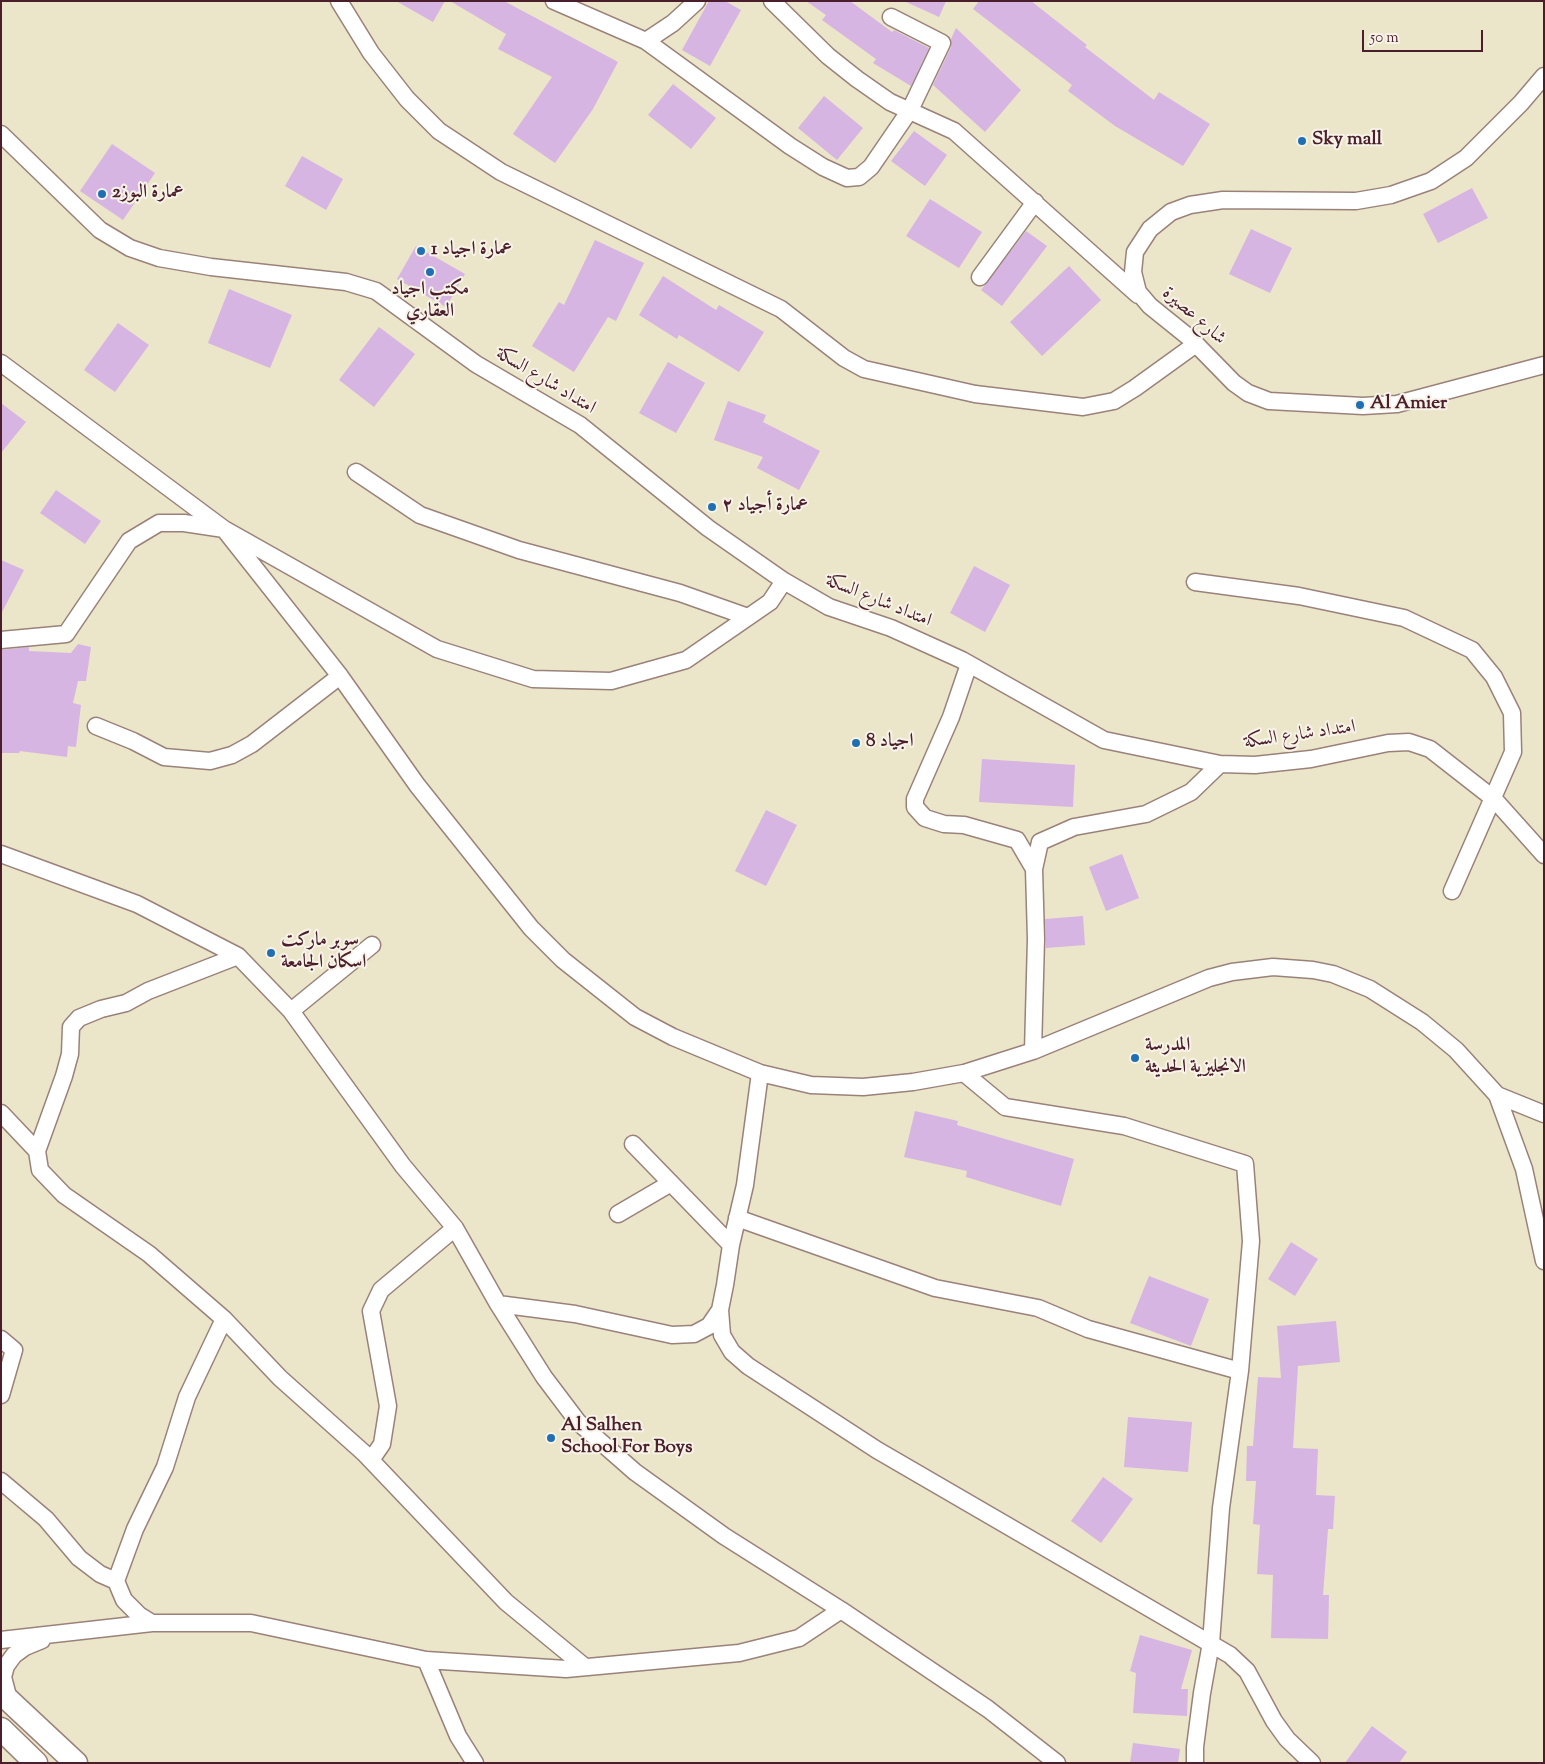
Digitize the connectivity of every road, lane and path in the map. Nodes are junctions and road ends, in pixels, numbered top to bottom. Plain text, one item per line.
1 (339, 1) edge
2 (554, 1) edge
3 (696, 1) edge
4 (772, 1) edge
5 (891, 17) dead end
6 (646, 41) junction
7 (1544, 76) edge
8 (910, 110) junction
9 (1, 134) edge
10 (1035, 202) junction
11 (980, 277) dead end
12 (1143, 299) junction
13 (1196, 344) junction
14 (1, 363) edge
15 (1544, 365) edge
16 (356, 472) dead end
17 (224, 529) junction
18 (784, 581) junction
19 (1195, 582) dead end
20 (748, 617) junction
21 (1, 640) edge
22 (969, 664) junction
23 (340, 676) junction
24 (96, 726) dead end
25 (1220, 764) junction
26 (1494, 800) junction
27 (1, 854) edge
28 (1544, 855) edge
29 (1034, 869) junction
30 (1452, 891) dead end
31 (372, 945) dead end
32 (238, 956) junction
33 (291, 1011) junction
34 (1033, 1051) junction
35 (760, 1073) junction
36 (964, 1073) junction
37 (1497, 1095) junction
38 (1, 1113) edge
39 (1544, 1114) edge
40 (633, 1144) dead end
41 (37, 1151) junction
42 (671, 1183) junction
43 (618, 1214) dead end
44 (737, 1218) junction
45 (455, 1228) junction
46 (731, 1246) junction
47 (1544, 1261) edge
48 (498, 1304) junction
49 (720, 1310) junction
50 (224, 1319) junction
51 (1, 1339) edge
52 (1240, 1371) junction
53 (1, 1396) edge
54 (371, 1460) junction
55 (1, 1481) edge
56 (116, 1581) junction
57 (841, 1610) junction
58 (152, 1623) junction
59 (56, 1634) junction
60 (1, 1640) edge
61 (1211, 1643) junction
62 (426, 1660) junction
63 (585, 1667) junction
64 (5, 1697) edge
65 (1, 1730) edge
66 (36, 1763) edge
67 (76, 1763) edge
68 (475, 1763) edge
69 (1057, 1763) edge
70 (1195, 1763) edge
71 (1312, 1763) edge

1 - 13 street
2 - 6 street
3 - 6 street
4 - 8 street
5 - 8 street
6 - 8 street
7 - 12 street, شارع عصيرة
8 - 10 street
9 - 18 street, امتداد شارع السكة
10 - 11 street
10 - 12 street
12 - 13 street, شارع عصيرة
13 - 15 street, شارع عصيرة
14 - 17 street
16 - 20 street
17 - 20 street
17 - 21 street
17 - 23 street
18 - 20 street
18 - 22 street, امتداد شارع السكة
19 - 26 street
22 - 25 street, امتداد شارع السكة
22 - 29 street
23 - 24 street
23 - 35 street
25 - 26 street, امتداد شارع السكة
25 - 29 street
26 - 28 street, امتداد شارع السكة
26 - 30 street
27 - 32 street
29 - 34 street
31 - 33 street
32 - 33 street
32 - 41 street
33 - 45 street
34 - 36 street
34 - 37 street
35 - 36 street
35 - 44 street
36 - 52 street
37 - 39 street
37 - 47 street
38 - 41 street
40 - 42 street
41 - 50 street
42 - 43 street
42 - 46 street
44 - 46 street
44 - 52 street
45 - 48 street
45 - 54 street
46 - 49 street
48 - 49 street
48 - 57 street
49 - 61 street
50 - 54 street
50 - 56 street
51 - 53 street
52 - 61 street
54 - 63 street
55 - 56 street
56 - 58 street
57 - 63 street
57 - 69 street
58 - 59 street
58 - 62 street
59 - 60 street
59 - 64 street
61 - 70 street
61 - 71 street
62 - 63 street
62 - 68 street
64 - 67 main road
65 - 66 main road

